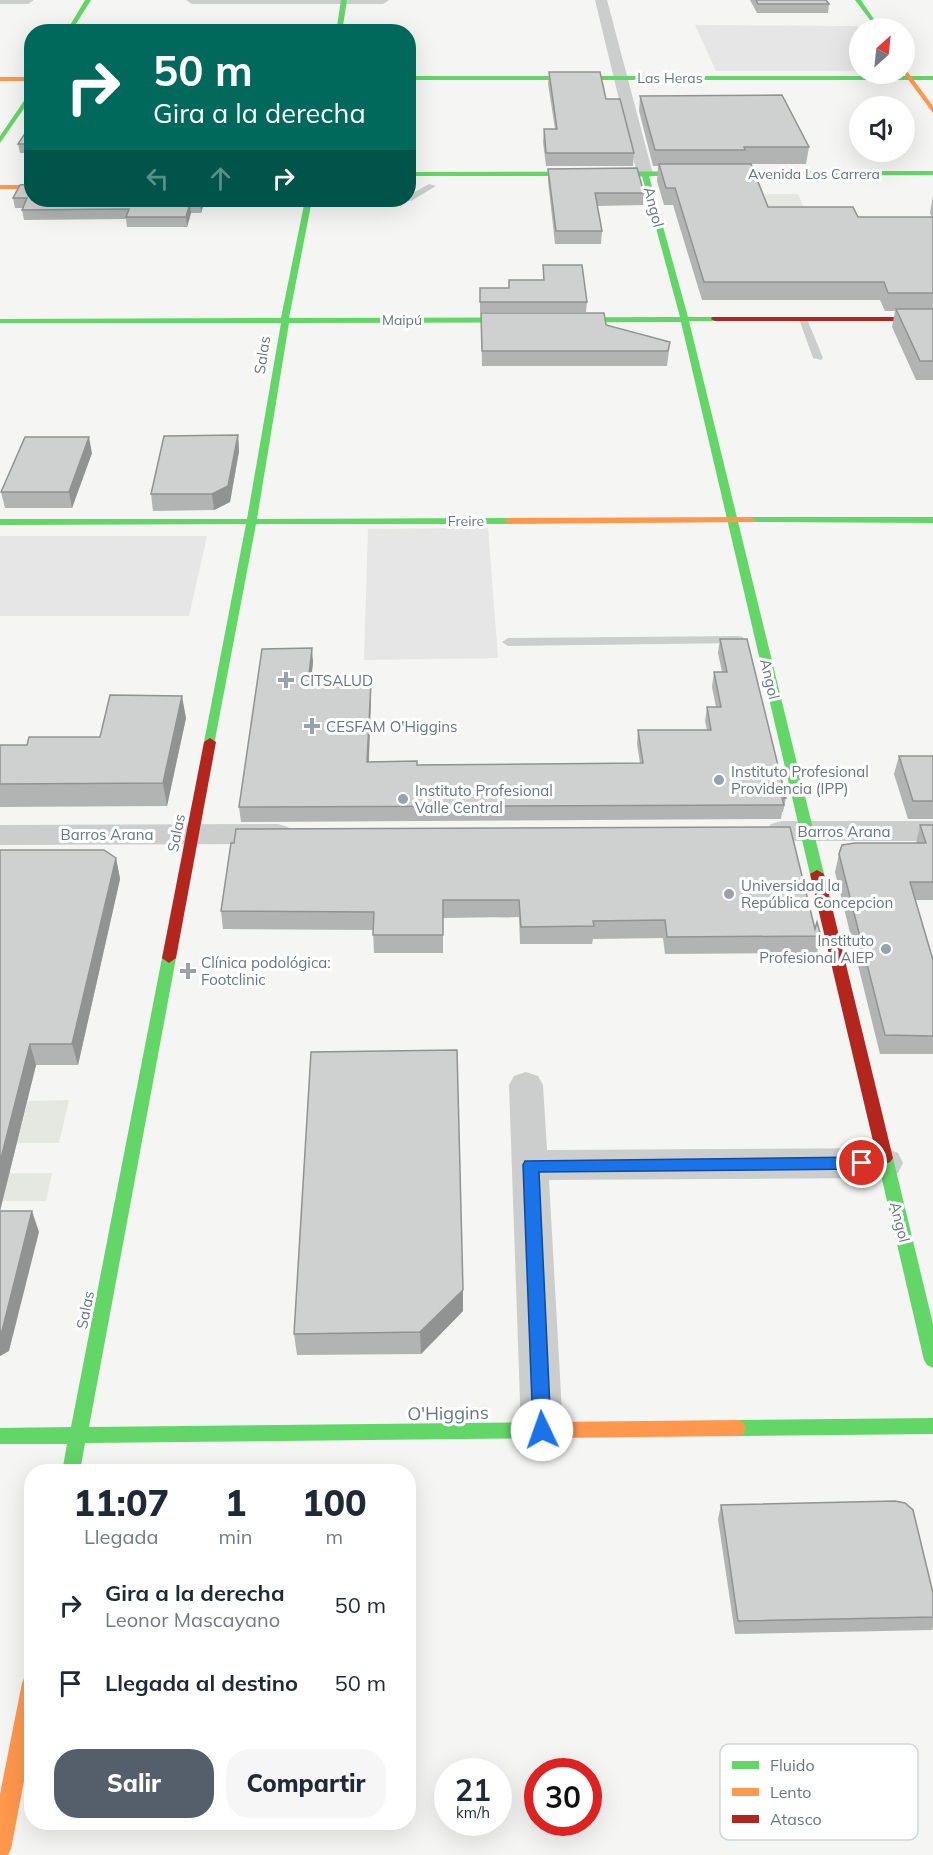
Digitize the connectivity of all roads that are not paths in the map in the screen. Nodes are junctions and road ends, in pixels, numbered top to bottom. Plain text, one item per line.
1 (0, 0) edge
2 (28, 0) edge
3 (88, 0) edge
4 (192, 0) edge
5 (344, 0) edge
6 (383, 0) edge
7 (601, 0) edge
8 (858, 0) edge
9 (871, 18) edge
10 (73, 24) edge
11 (340, 24) edge
12 (849, 74) edge
13 (915, 74) edge
14 (24, 78) edge
15 (416, 78) edge
16 (621, 78) junction
17 (933, 78) edge
18 (0, 79) edge
19 (915, 84) edge
20 (24, 104) edge
21 (933, 111) edge
22 (0, 141) edge
23 (933, 173) edge
24 (416, 174) edge
25 (0, 175) edge
26 (24, 175) edge
27 (646, 180) junction
28 (416, 186) edge
29 (432, 186) junction
30 (933, 186) edge
31 (0, 187) edge
32 (24, 187) edge
33 (416, 194) edge
34 (307, 207) edge
35 (803, 319) junction
36 (933, 319) edge
37 (285, 320) junction
38 (685, 320) junction
39 (0, 321) edge
40 (818, 358) dead end
41 (732, 520) junction
42 (933, 520) edge
43 (252, 521) junction
44 (0, 522) edge
45 (760, 640) junction
46 (508, 642) dead end
47 (806, 831) junction
48 (933, 831) edge
49 (751, 832) edge
50 (193, 834) junction
51 (308, 834) edge
52 (0, 835) edge
53 (526, 1085) dead end
54 (885, 1163) junction
55 (531, 1165) junction
56 (933, 1360) edge
57 (933, 1426) edge
58 (542, 1430) junction
59 (78, 1435) junction
60 (0, 1436) edge
61 (73, 1464) edge
62 (24, 1724) edge
63 (0, 1849) edge

1 - 2 street
3 - 10 street
4 - 5 street
5 - 6 street
5 - 11 street
7 - 16 street, Angol
8 - 9 street
12 - 16 street, Las Heras
13 - 17 street, Las Heras
14 - 18 street
15 - 16 street, Las Heras
16 - 27 street, Angol
19 - 21 street
20 - 22 street
23 - 27 street, Avenida Los Carrera
24 - 27 street, Avenida Los Carrera
25 - 26 street
27 - 29 street, Avenida Los Carrera
27 - 30 street, Avenida Los Carrera
27 - 38 street, Angol
28 - 29 street, Avenida Los Carrera
29 - 33 lane
31 - 32 street
34 - 37 street, Salas
35 - 36 street, Maipú
35 - 38 street, Maipú
35 - 40 lane
37 - 38 street, Maipú
37 - 39 street, Maipú
37 - 43 street, Salas
38 - 41 street, Angol
41 - 42 street, Freire
41 - 43 street, Freire
41 - 45 street, Angol
43 - 44 street, Freire
43 - 50 street, Salas
45 - 46 lane
45 - 47 street, Angol
47 - 48 street, Barros Arana
47 - 49 street, Barros Arana
47 - 54 street, Angol
50 - 51 street, Barros Arana
50 - 52 street, Barros Arana
50 - 59 street, Salas
53 - 55 street
54 - 55 street
54 - 56 street, Angol
55 - 58 street
57 - 58 street, O'Higgins
58 - 59 street, O'Higgins
59 - 60 street, O'Higgins
59 - 61 street, Salas
62 - 63 street

